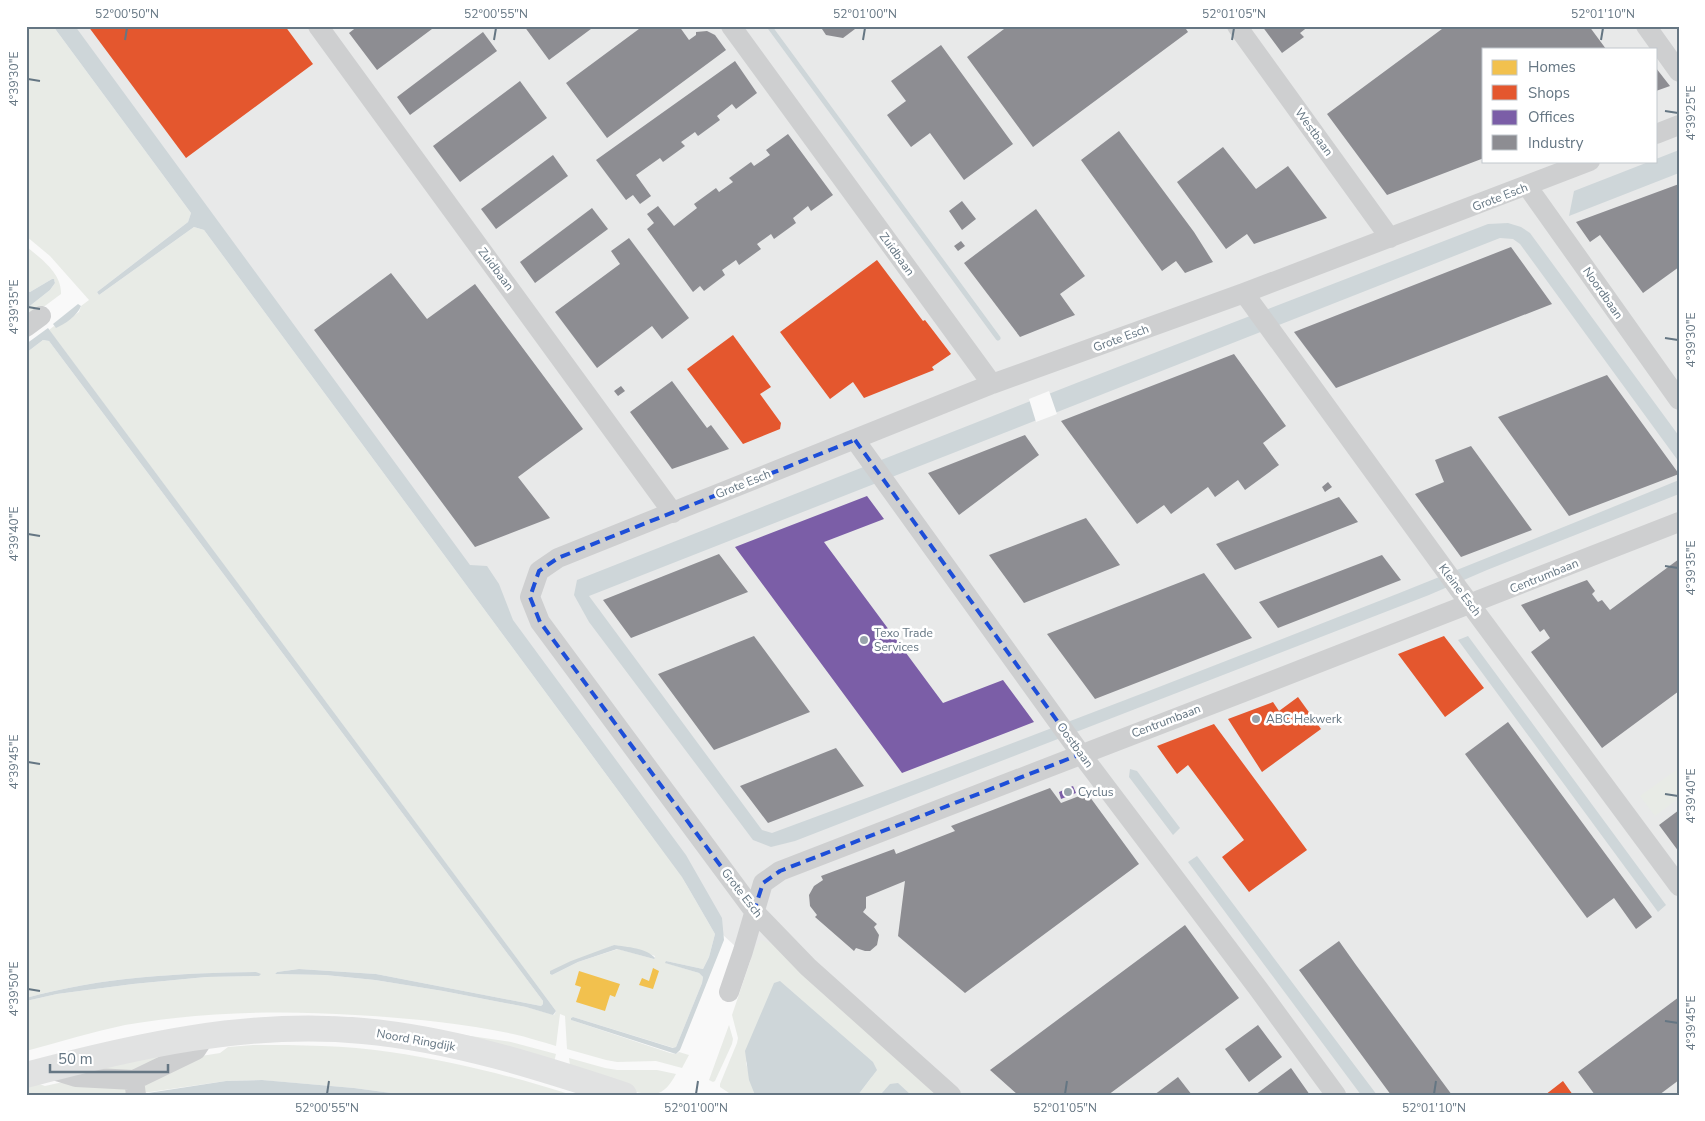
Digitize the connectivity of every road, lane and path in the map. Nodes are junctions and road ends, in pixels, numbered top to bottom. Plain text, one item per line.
1 (318, 26) edge
2 (731, 26) edge
3 (1237, 26) edge
4 (1646, 26) edge
5 (1679, 72) edge
6 (1679, 125) edge
7 (1658, 133) edge
8 (1588, 162) edge
9 (1528, 186) junction
10 (1390, 238) junction
11 (1249, 300) junction
12 (992, 384) junction
13 (1679, 400) edge
14 (855, 440) junction
15 (673, 513) junction
16 (1679, 522) edge
17 (1472, 605) junction
18 (1076, 747) junction
19 (1679, 886) edge
20 (754, 911) junction
21 (729, 992) dead end
22 (201, 1037) junction
23 (38, 1072) edge
24 (135, 1089) edge
25 (581, 1095) edge
26 (624, 1095) edge
27 (951, 1095) edge
28 (1336, 1095) edge

1 - 15 street, Zuidbaan
2 - 12 street, Zuidbaan
3 - 10 street, Westbaan
4 - 5 street
6 - 7 street
8 - 9 street, Grote Esch
9 - 10 street, Grote Esch
9 - 13 street, Noordbaan
10 - 11 street, Grote Esch
11 - 12 street, Grote Esch
11 - 17 street, Kleine Esch
12 - 14 street, Grote Esch
14 - 15 street, Grote Esch
14 - 18 street, Oostbaan
15 - 20 street, Grote Esch
16 - 17 street, Centrumbaan
17 - 18 street, Centrumbaan
17 - 19 street, Kleine Esch
18 - 20 street, Centrumbaan
18 - 28 street, Oostbaan
20 - 21 street, Centrumbaan
20 - 27 street, Grote Esch
22 - 23 main road, Noord Ringdijk
22 - 24 street
22 - 25 main road, Noord Ringdijk
22 - 26 main road, Noord Ringdijk
23 - 24 street

